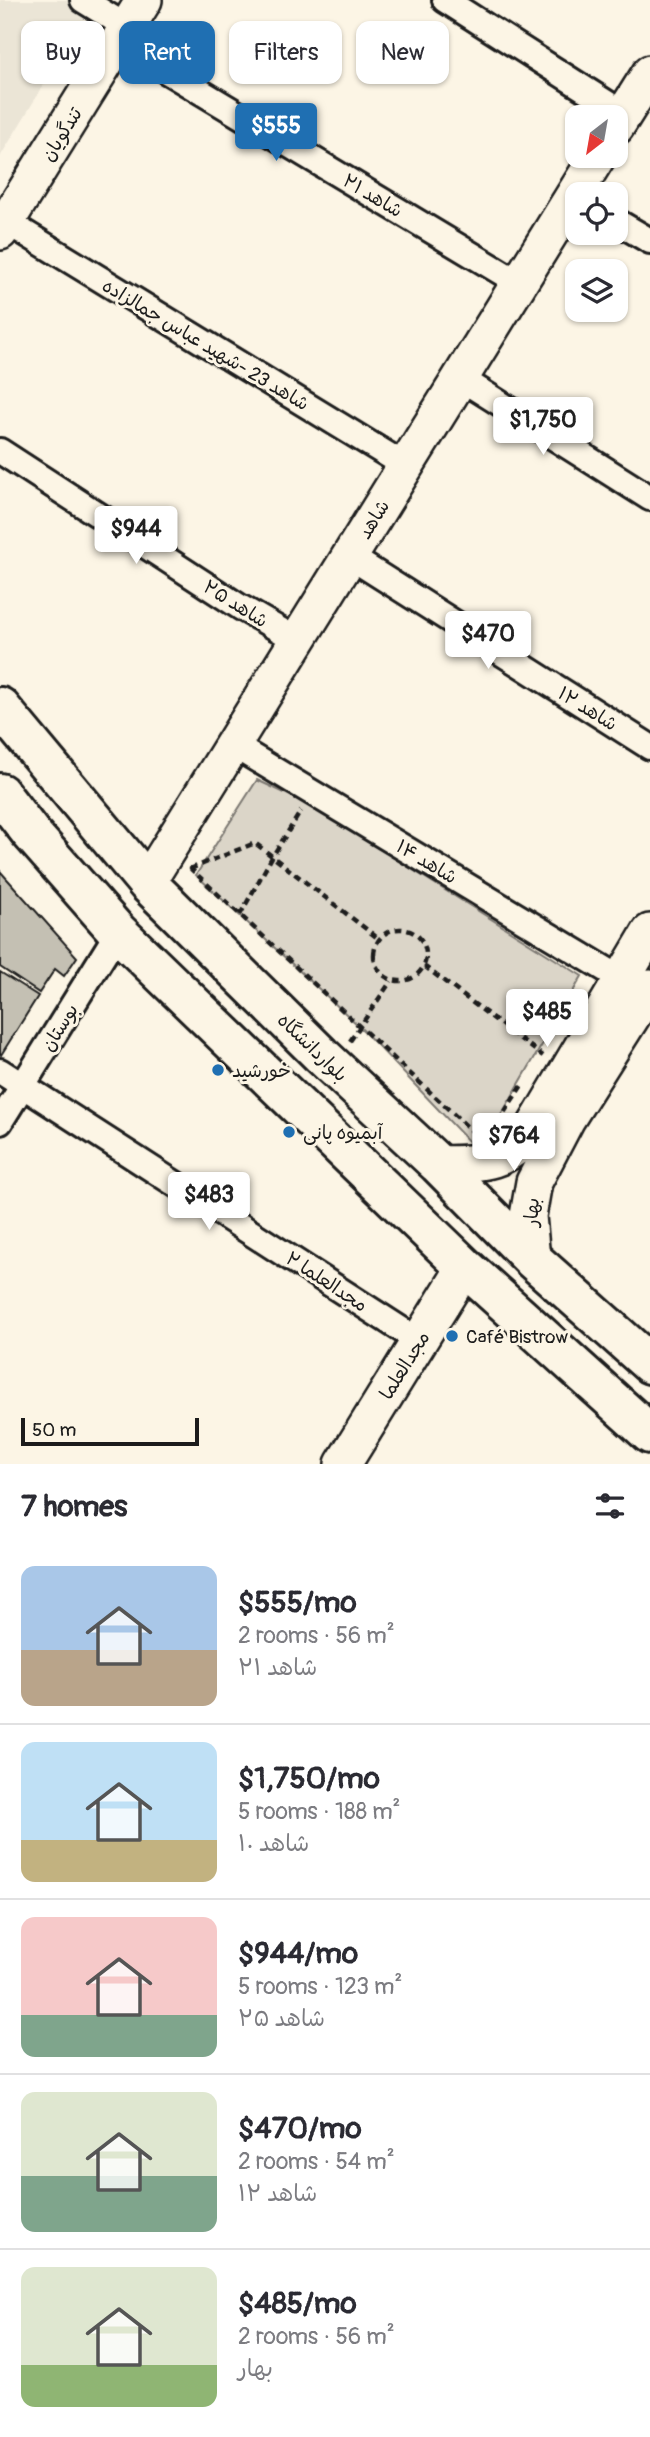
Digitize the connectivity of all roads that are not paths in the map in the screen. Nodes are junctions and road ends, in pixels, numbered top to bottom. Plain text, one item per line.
1 (83, 0) edge
2 (445, 0) edge
3 (126, 21) edge
4 (119, 41) edge
5 (650, 73) edge
6 (215, 80) edge
7 (597, 105) edge
8 (628, 108) edge
9 (565, 213) edge
10 (3, 227) edge
11 (628, 228) edge
12 (650, 241) edge
13 (519, 283) junction
14 (460, 378) junction
15 (0, 451) edge
16 (406, 466) junction
17 (650, 498) edge
18 (349, 556) junction
19 (297, 640) junction
20 (0, 706) edge
21 (233, 745) junction
22 (650, 747) edge
23 (0, 793) edge
24 (175, 866) junction
25 (118, 932) junction
26 (650, 932) edge
27 (635, 983) edge
28 (0, 1072) edge
29 (23, 1086) junction
30 (0, 1122) edge
31 (542, 1139) junction
32 (438, 1164) junction
33 (532, 1259) junction
34 (465, 1267) junction
35 (419, 1341) junction
36 (650, 1364) edge
37 (650, 1434) edge
38 (350, 1462) edge

1 - 3 street, شاهد ۲۱
2 - 7 street
4 - 10 street, تندگویان
5 - 8 street
6 - 13 street, شاهد ۲۱
9 - 13 street, شاهد
10 - 16 street, شاهد 23 -شهید عباس جمالزاده
11 - 12 street
13 - 14 street, شاهد
14 - 16 street, شاهد
14 - 17 street
15 - 19 street, شاهد ۲۵
16 - 18 street, شاهد
18 - 19 street, شاهد
18 - 22 street, شاهد ۱۲
19 - 21 street, شاهد
20 - 24 main road, بلواردانشگاه
21 - 24 street, شاهد
21 - 27 street, شاهد ۱۴
23 - 25 main road
24 - 32 main road, بلواردانشگاه
25 - 29 street, بوستان
25 - 34 main road
26 - 27 street, بهار
27 - 31 street, بهار
27 - 31 street, بهار
28 - 29 street, مجدالعلما ۲
29 - 30 street, بوستان
29 - 35 street, مجدالعلما ۲
31 - 32 street, بهار
31 - 33 street, بهار
32 - 33 main road, بلواردانشگاه
33 - 36 main road, بلواردانشگاه
34 - 35 street, مجدالعلما
34 - 37 main road
35 - 38 street, مجدالعلما

